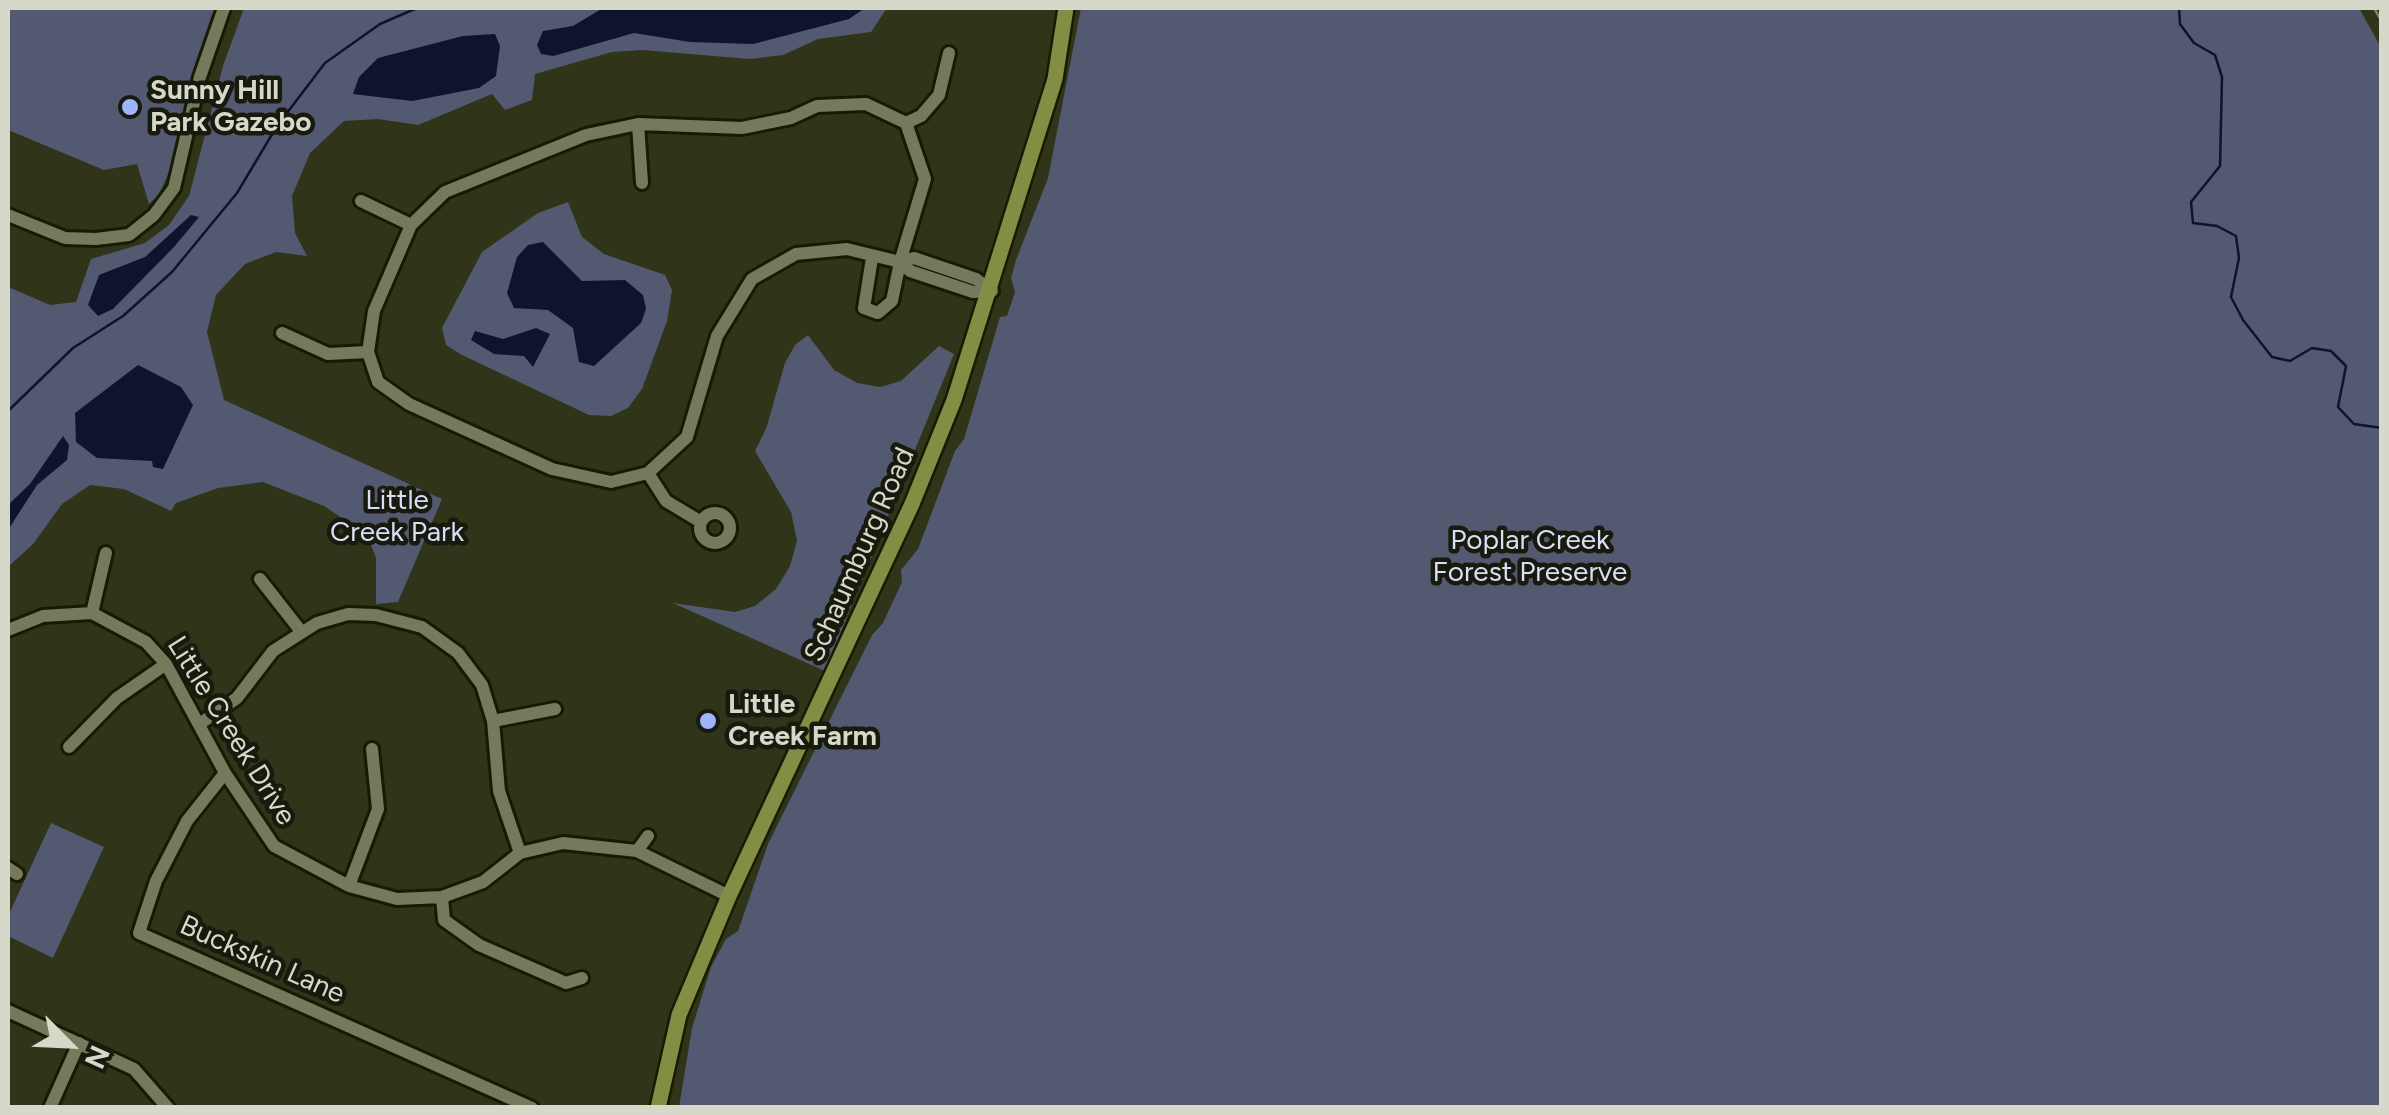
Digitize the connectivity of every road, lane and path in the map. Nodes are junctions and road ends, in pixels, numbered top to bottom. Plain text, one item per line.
1 (224, 8) edge
2 (1066, 8) edge
3 (949, 53) dead end
4 (638, 124) junction
5 (906, 124) junction
6 (642, 184) dead end
7 (361, 201) dead end
8 (8, 215) edge
9 (411, 225) junction
10 (872, 258) junction
11 (900, 262) junction
12 (992, 291) junction
13 (282, 333) dead end
14 (368, 352) junction
15 (648, 473) junction
16 (700, 522) dead end
17 (106, 554) dead end
18 (260, 579) dead end
19 (92, 613) junction
20 (8, 630) edge
21 (300, 630) junction
22 (166, 664) junction
23 (555, 709) dead end
24 (493, 721) junction
25 (201, 723) junction
26 (69, 747) dead end
27 (372, 749) dead end
28 (225, 773) junction
29 (648, 836) dead end
30 (638, 851) junction
31 (520, 853) junction
32 (349, 886) junction
33 (729, 896) junction
34 (442, 897) junction
35 (582, 978) dead end
36 (8, 1010) edge
37 (79, 1043) junction
38 (50, 1108) edge
39 (168, 1108) edge
40 (532, 1108) edge
41 (658, 1108) edge

1 - 8 street
2 - 12 main road, Schaumburg Road
3 - 5 street
4 - 5 street
4 - 6 street
4 - 9 street
5 - 11 street
7 - 9 street
9 - 14 street
10 - 11 street
10 - 11 street
10 - 15 street
11 - 12 street
12 - 33 main road, Schaumburg Road
13 - 14 street
14 - 15 street
15 - 16 street
17 - 19 street
18 - 21 street
19 - 20 street
19 - 22 street, Little Creek Drive
21 - 24 street
21 - 25 street
22 - 25 street, Little Creek Drive
22 - 26 street
23 - 24 street
24 - 31 street
25 - 28 street, Little Creek Drive
27 - 32 street
28 - 32 street, Little Creek Drive
28 - 40 street, Buckskin Lane
29 - 30 street
30 - 31 street, Little Creek Drive
30 - 33 street, Little Creek Drive
31 - 34 street, Little Creek Drive
32 - 34 street, Little Creek Drive
33 - 41 main road, Schaumburg Road
34 - 35 street
36 - 37 street
37 - 38 street
37 - 39 street

